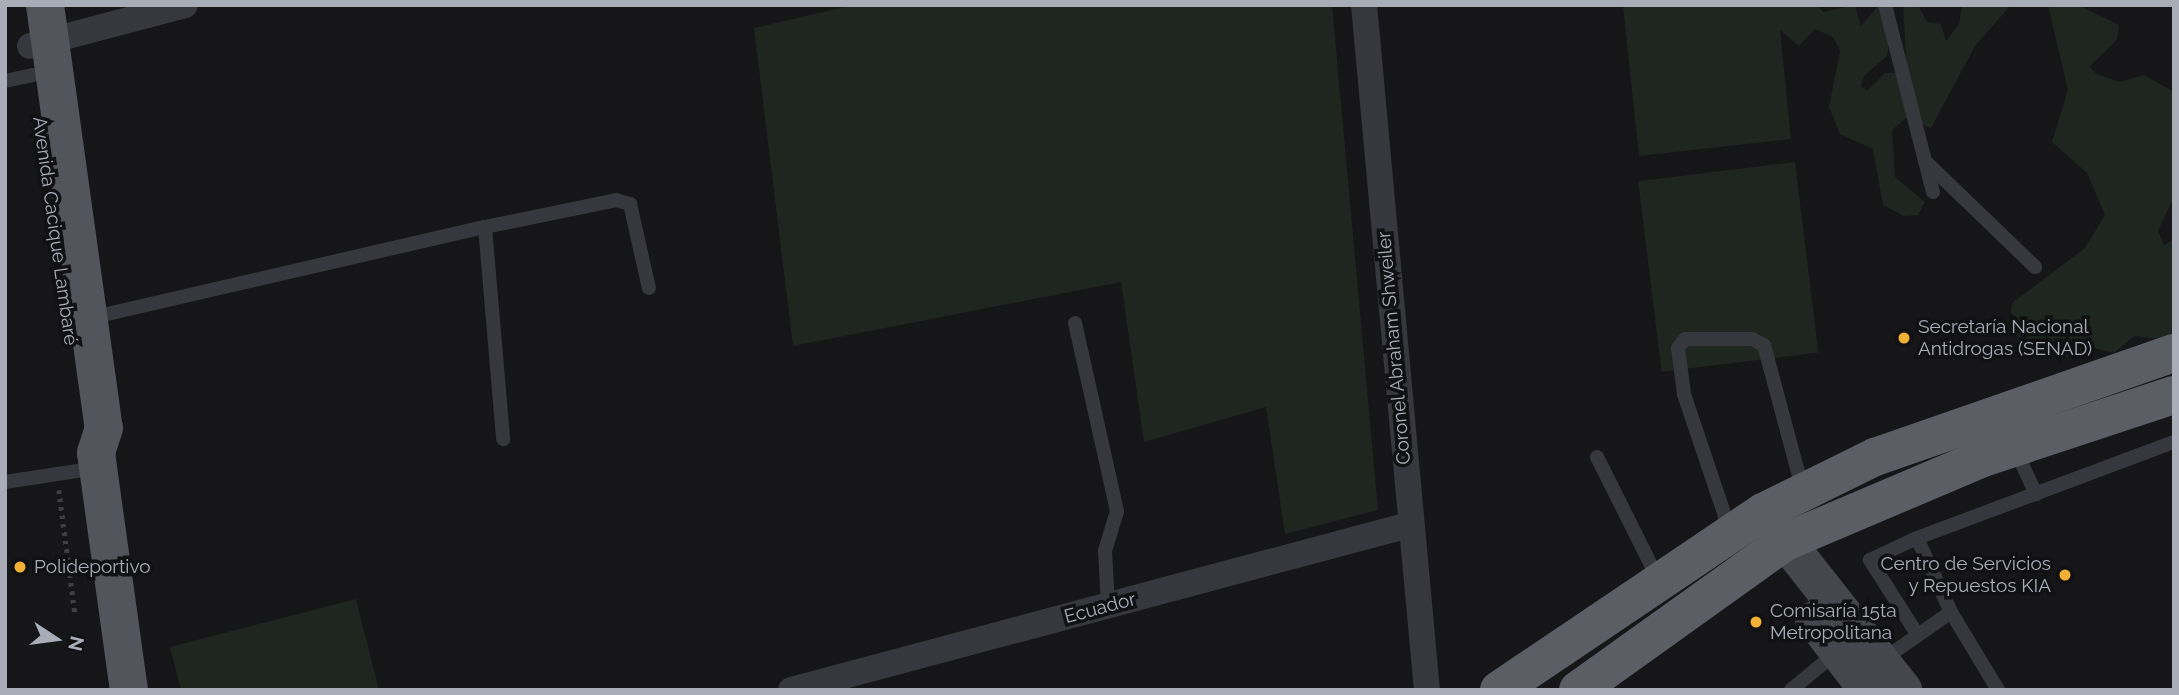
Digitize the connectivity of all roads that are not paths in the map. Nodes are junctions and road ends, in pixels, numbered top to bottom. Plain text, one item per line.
1 (24, 5) edge
2 (185, 5) edge
3 (1364, 5) edge
4 (1885, 5) edge
5 (122, 13) edge
6 (33, 50) edge
7 (1923, 159) junction
8 (1933, 192) dead end
9 (485, 227) junction
10 (2035, 267) dead end
11 (649, 288) dead end
12 (89, 318) junction
13 (1075, 323) dead end
14 (2174, 353) edge
15 (2174, 395) edge
16 (503, 439) dead end
17 (2174, 442) edge
18 (2014, 448) junction
19 (1597, 457) dead end
20 (97, 460) junction
21 (5, 482) edge
22 (1804, 492) junction
23 (2036, 494) junction
24 (1409, 525) junction
25 (1757, 534) junction
26 (1917, 538) junction
27 (1659, 583) junction
28 (1108, 605) junction
29 (1951, 612) junction
30 (1917, 634) junction
31 (1838, 651) junction
32 (1883, 680) edge
33 (129, 690) edge
34 (791, 690) edge
35 (1427, 690) edge
36 (1499, 690) edge
37 (1578, 690) edge
38 (1791, 690) edge
39 (1998, 690) edge

1 - 6 main road, Avenida Cacique Lambaré
2 - 5 street
3 - 24 street, Coronel Abraham Shweiler
4 - 7 lane
5 - 6 street
6 - 12 main road, Avenida Cacique Lambaré
6 - 20 main road, Avenida Cacique Lambaré
7 - 8 lane
7 - 10 lane
9 - 11 lane
9 - 12 lane
9 - 16 lane
12 - 20 main road, Avenida Cacique Lambaré
13 - 28 lane
14 - 22 highway
15 - 18 highway
17 - 23 lane
18 - 23 lane
18 - 25 highway
19 - 27 lane
20 - 21 lane
20 - 33 main road, Avenida Cacique Lambaré
22 - 25 highway
22 - 25 lane
23 - 26 lane
24 - 28 street, Ecuador
24 - 35 street, Coronel Abraham Shweiler
25 - 27 highway
25 - 31 main road
25 - 32 main road
25 - 37 highway
26 - 29 lane
26 - 30 lane
27 - 36 highway
28 - 34 street, Ecuador
29 - 30 lane
29 - 39 lane
30 - 32 lane
31 - 32 main road
31 - 38 lane

